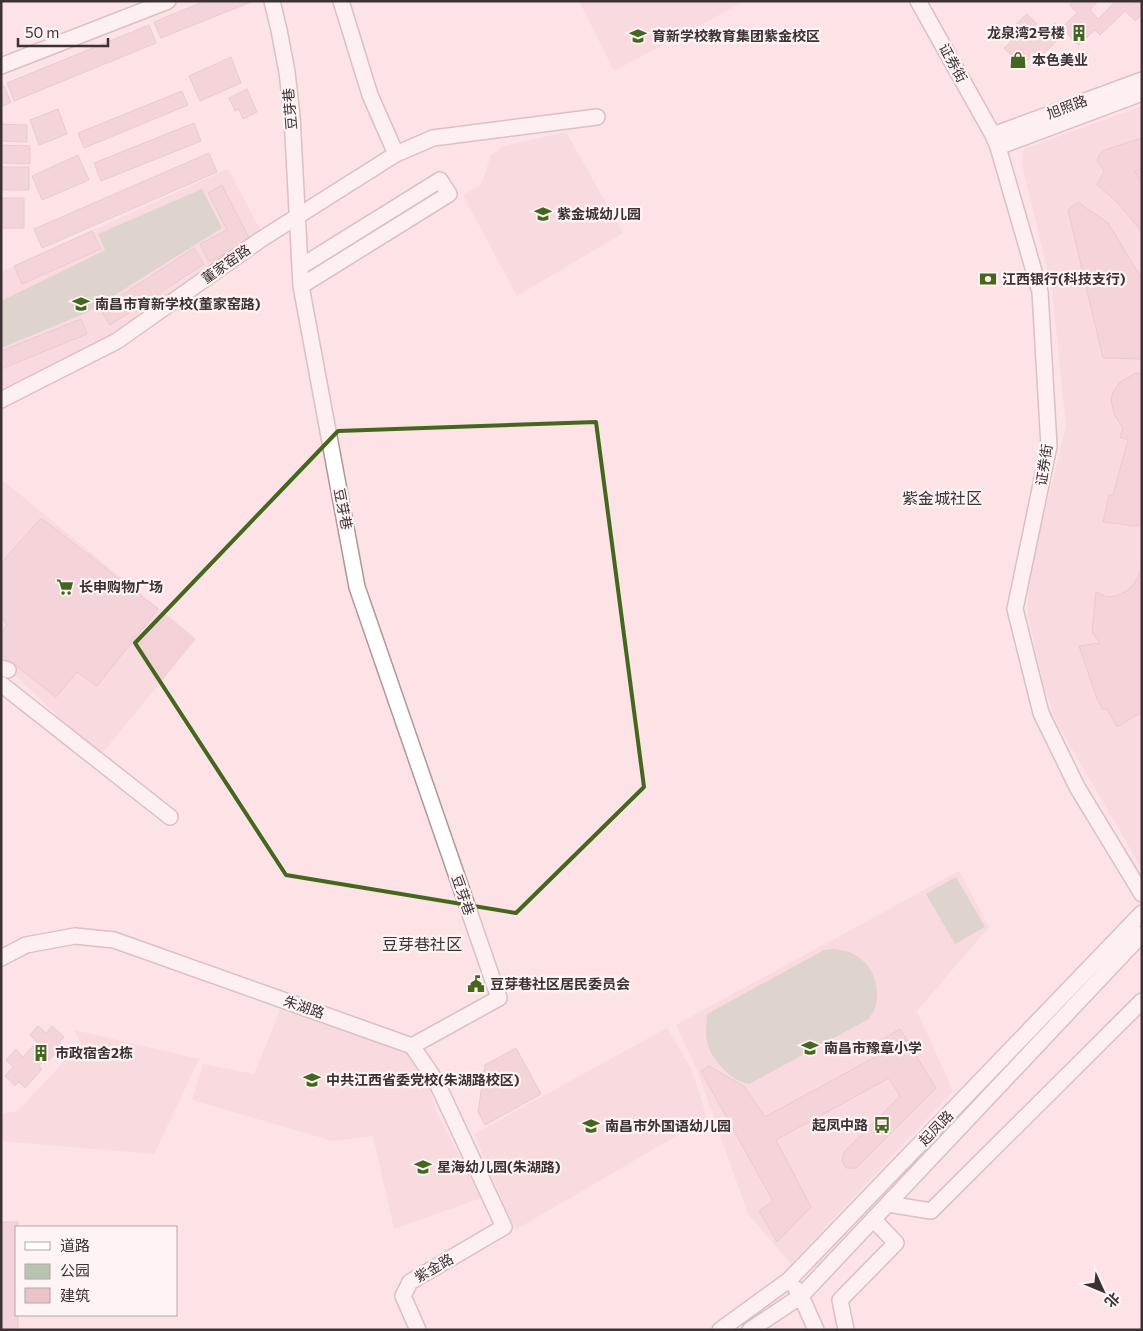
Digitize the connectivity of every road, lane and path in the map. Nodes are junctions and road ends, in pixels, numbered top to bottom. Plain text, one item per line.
1 (168, 1) edge
2 (272, 1) edge
3 (341, 1) edge
4 (918, 1) edge
5 (1, 66) edge
6 (1142, 80) edge
7 (1142, 93) edge
8 (597, 117) dead end
9 (996, 141) junction
10 (396, 154) junction
11 (298, 216) junction
12 (300, 267) junction
13 (301, 286) junction
14 (1, 400) edge
15 (4, 674) edge
16 (170, 817) dead end
17 (1142, 894) edge
18 (1142, 913) edge
19 (1142, 934) edge
20 (1, 958) edge
21 (1142, 1001) edge
22 (412, 1046) junction
23 (888, 1204) junction
24 (873, 1220) junction
25 (790, 1280) junction
26 (801, 1296) junction
27 (418, 1330) edge
28 (720, 1330) edge
29 (750, 1330) edge
30 (816, 1330) edge
31 (846, 1330) edge

1 - 5 street
2 - 11 street, 豆芽巷
3 - 10 street
4 - 9 street, 证券街
6 - 9 street, 旭照路
7 - 9 street, 旭照路
8 - 10 street, 董家窑路
9 - 17 street, 证券街
10 - 11 street, 董家窑路
11 - 12 street, 豆芽巷
11 - 14 street, 董家窑路
12 - 13 street, 豆芽巷
12 - 13 street
13 - 22 street, 豆芽巷
15 - 16 street
18 - 25 street, 起凤路
19 - 23 street, 起凤路
20 - 22 street, 朱湖路
21 - 23 street
22 - 27 street, 紫金路
23 - 24 street, 起凤路
24 - 26 street, 起凤路
24 - 31 street
25 - 26 street
25 - 28 street, 起凤路
26 - 29 street, 起凤路
26 - 30 street

